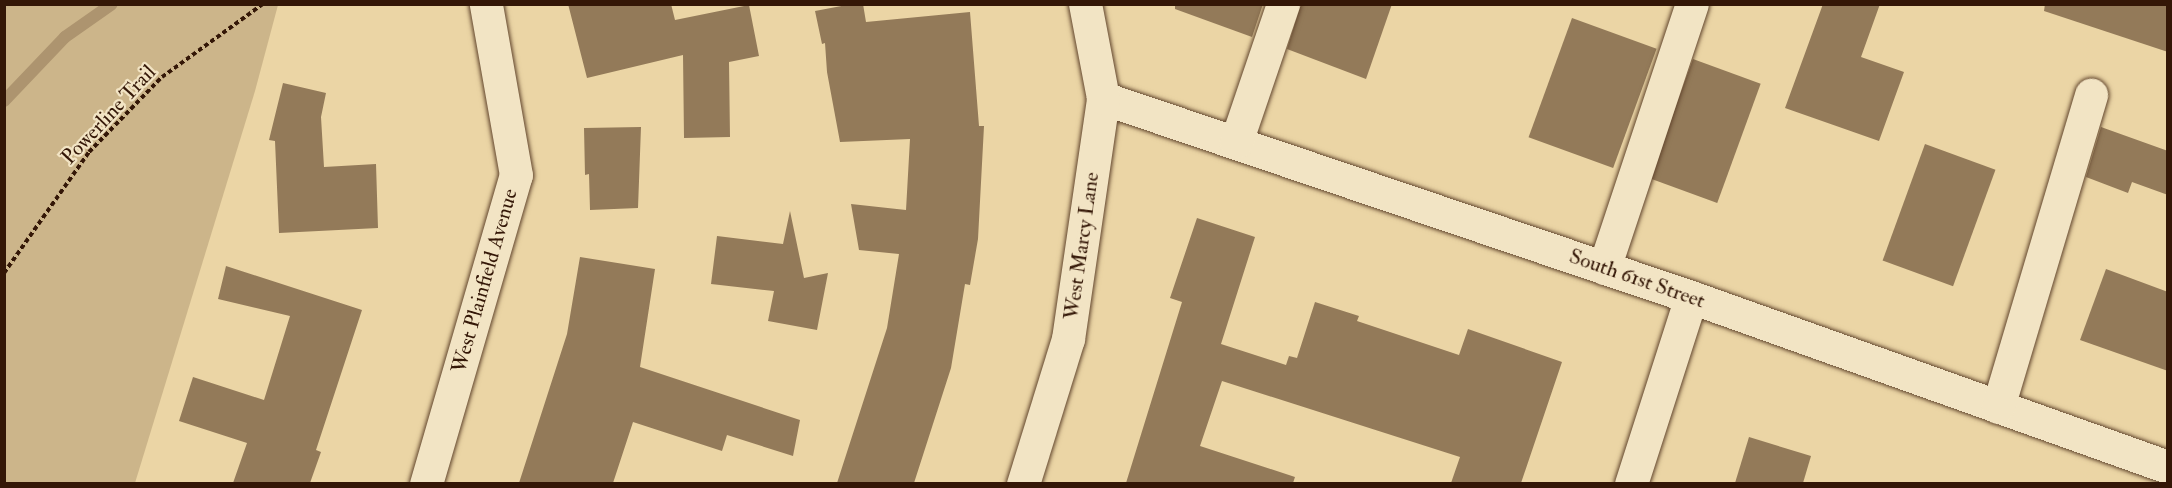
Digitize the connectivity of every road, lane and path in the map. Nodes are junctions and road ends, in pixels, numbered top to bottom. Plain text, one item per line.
1 (263, 4) edge
2 (486, 4) edge
3 (1085, 4) edge
4 (1283, 4) edge
5 (1692, 4) edge
6 (2091, 95) dead end
7 (1103, 98) junction
8 (1236, 142) junction
9 (1604, 268) junction
10 (4, 273) edge
11 (1690, 297) junction
12 (1998, 407) junction
13 (2168, 467) edge
14 (426, 483) edge
15 (1023, 483) edge
16 (1631, 483) edge

1 - 10 path, Powerline Trail
2 - 14 street, West Plainfield Avenue
3 - 7 street, West Marcy Lane
4 - 8 street
5 - 9 street
6 - 12 street
7 - 8 street, South 61st Street
7 - 15 street, West Marcy Lane
8 - 9 street, South 61st Street
9 - 11 street, South 61st Street
11 - 12 street, South 61st Street
11 - 16 street
12 - 13 street, South 61st Street

